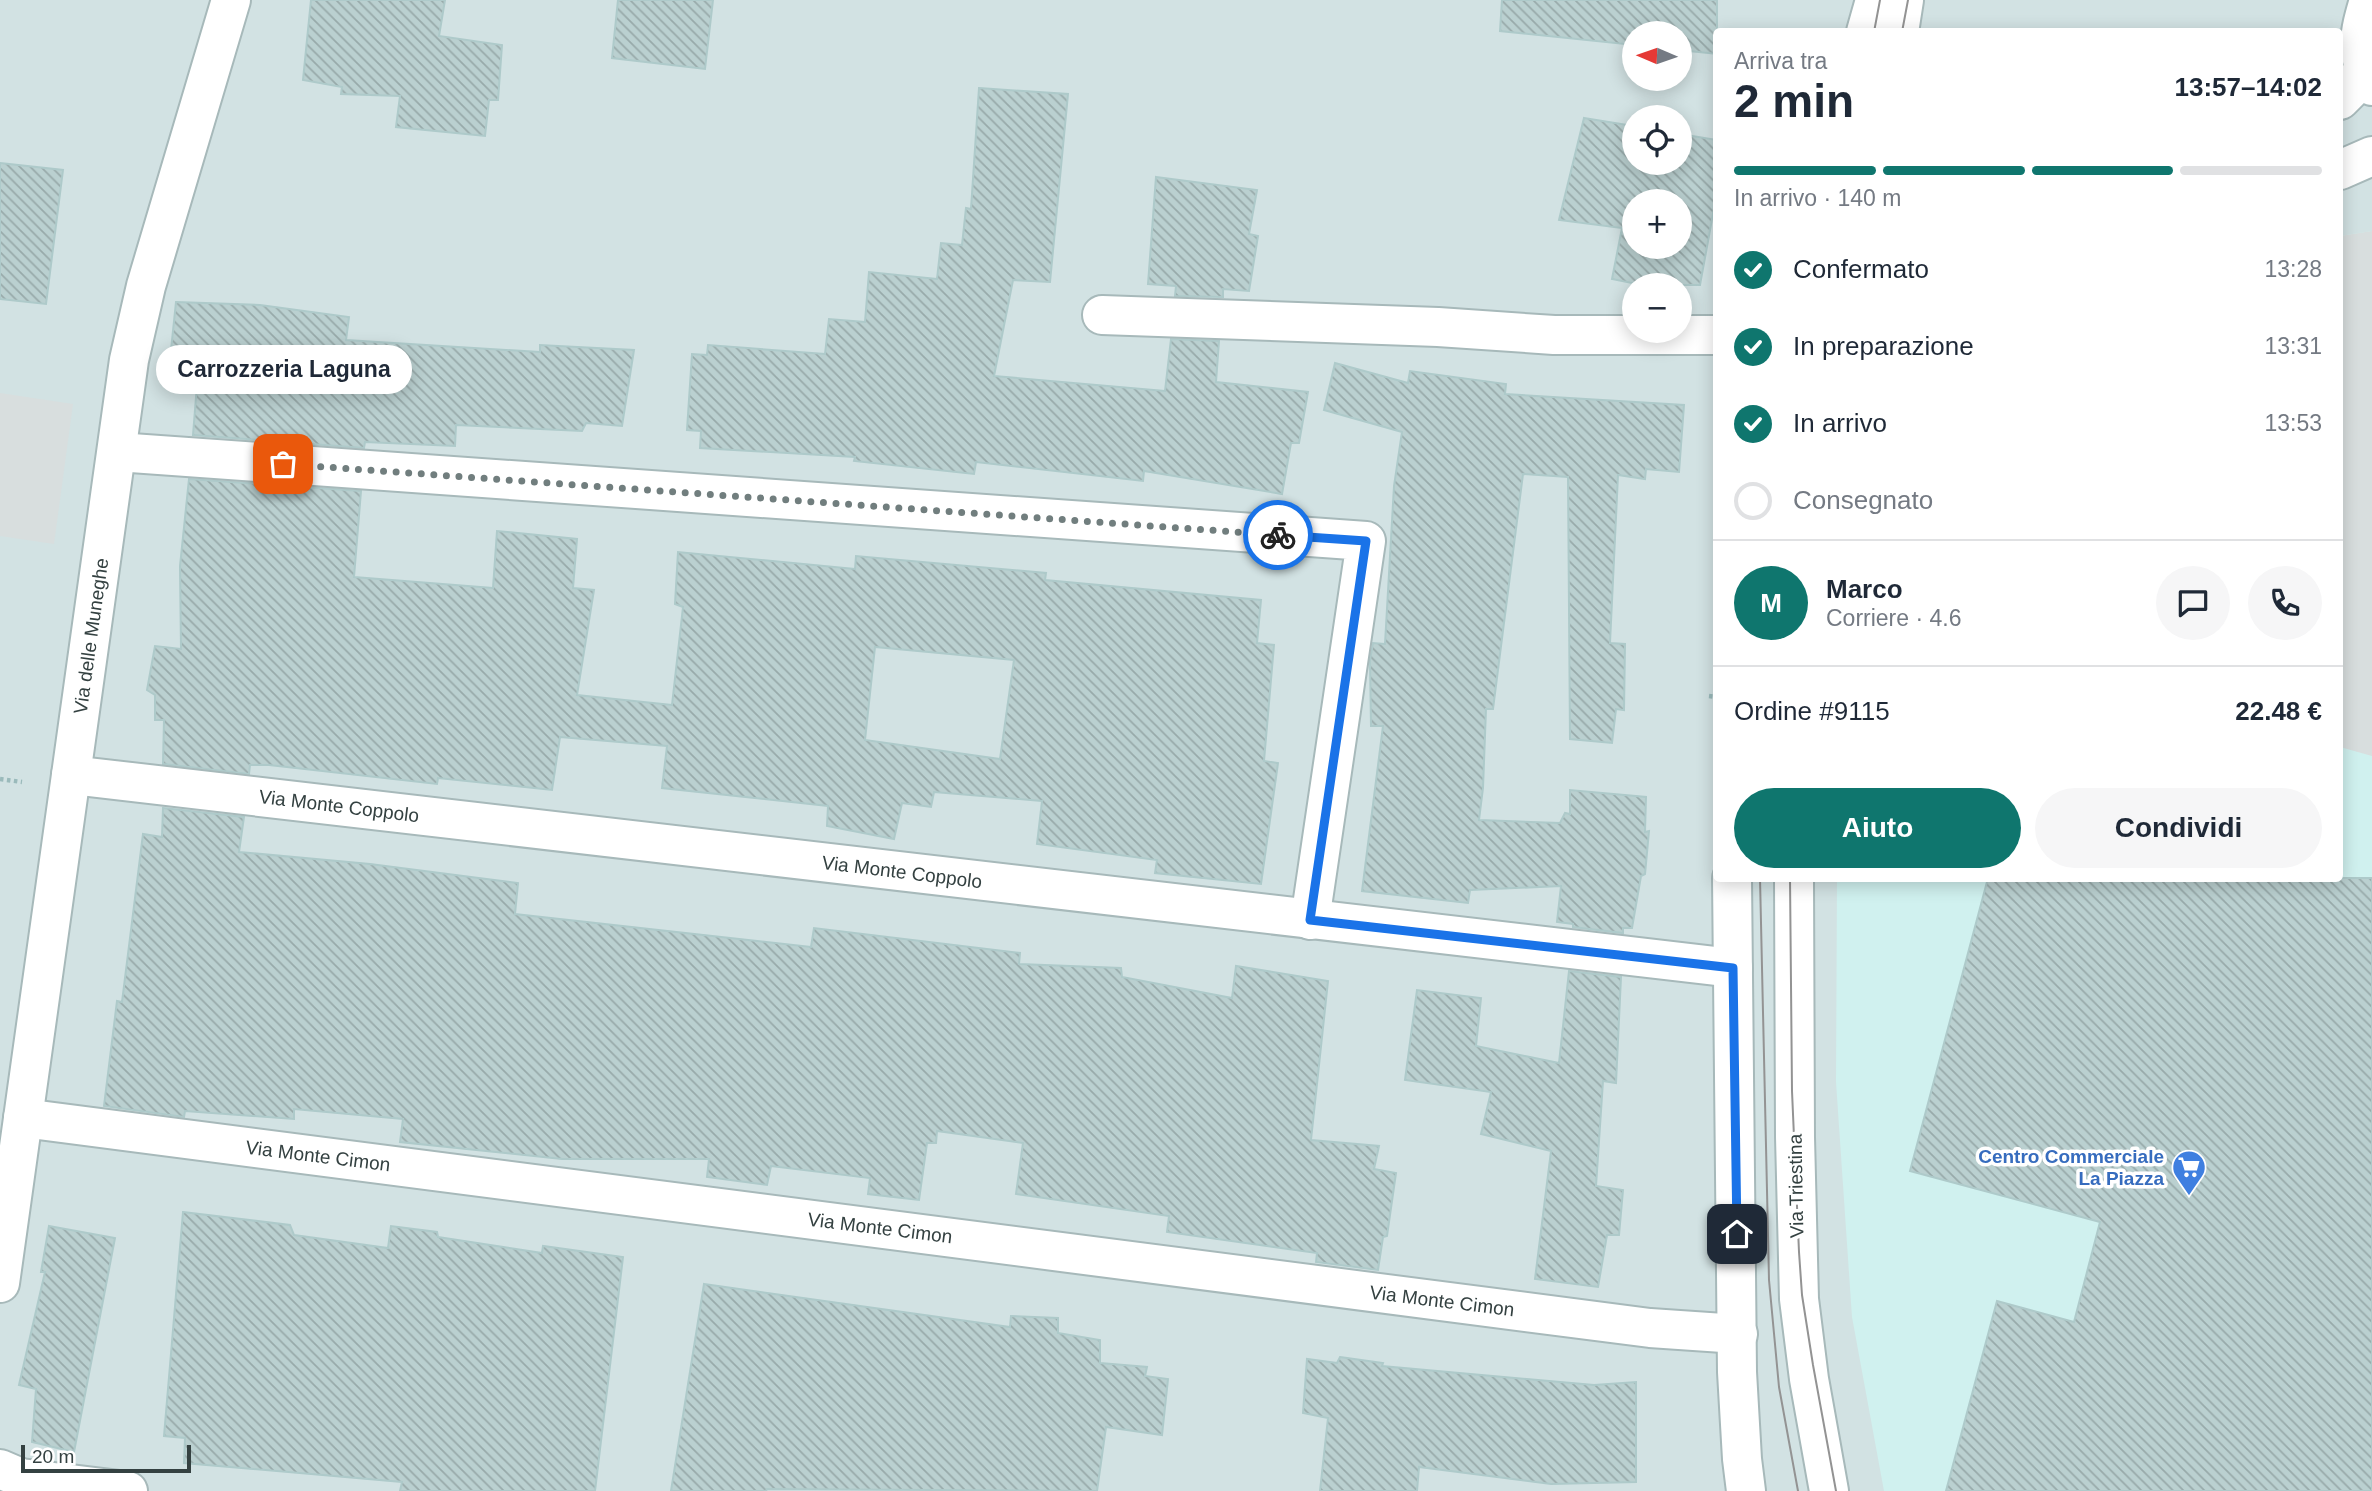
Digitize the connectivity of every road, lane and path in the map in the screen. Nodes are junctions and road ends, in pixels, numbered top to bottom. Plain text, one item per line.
1 (231, 0) edge
2 (1875, 0) edge
3 (1904, 0) edge
4 (2369, 0) edge
5 (1867, 28) edge
6 (1900, 28) edge
7 (2367, 78) edge
8 (2343, 97) edge
9 (2372, 156) edge
10 (2343, 169) edge
11 (1102, 315) dead end
12 (1713, 335) edge
13 (117, 452) junction
14 (1709, 696) dead end
15 (1713, 696) edge
16 (71, 775) junction
17 (0, 779) edge
18 (22, 782) dead end
19 (1732, 882) edge
20 (1794, 882) edge
21 (1310, 920) junction
22 (1733, 968) junction
23 (23, 1118) junction
24 (0, 1283) edge
25 (1738, 1334) junction
26 (0, 1469) edge
27 (128, 1491) edge
28 (1746, 1491) edge
29 (1829, 1491) edge

1 - 13 street, Via delle Muneghe
2 - 5 street
3 - 6 street
4 - 7 street
7 - 8 street
9 - 10 street
11 - 12 street
13 - 16 street, Via delle Muneghe
13 - 21 street
14 - 15 path
16 - 21 street, Via Monte Coppolo
16 - 23 street, Via delle Muneghe
17 - 18 path
19 - 22 street
20 - 29 street, Via Triestina
21 - 22 street, Via Monte Coppolo
22 - 25 street
23 - 24 street, Via delle Muneghe
23 - 25 street, Via Monte Cimon
25 - 28 street
26 - 27 street

